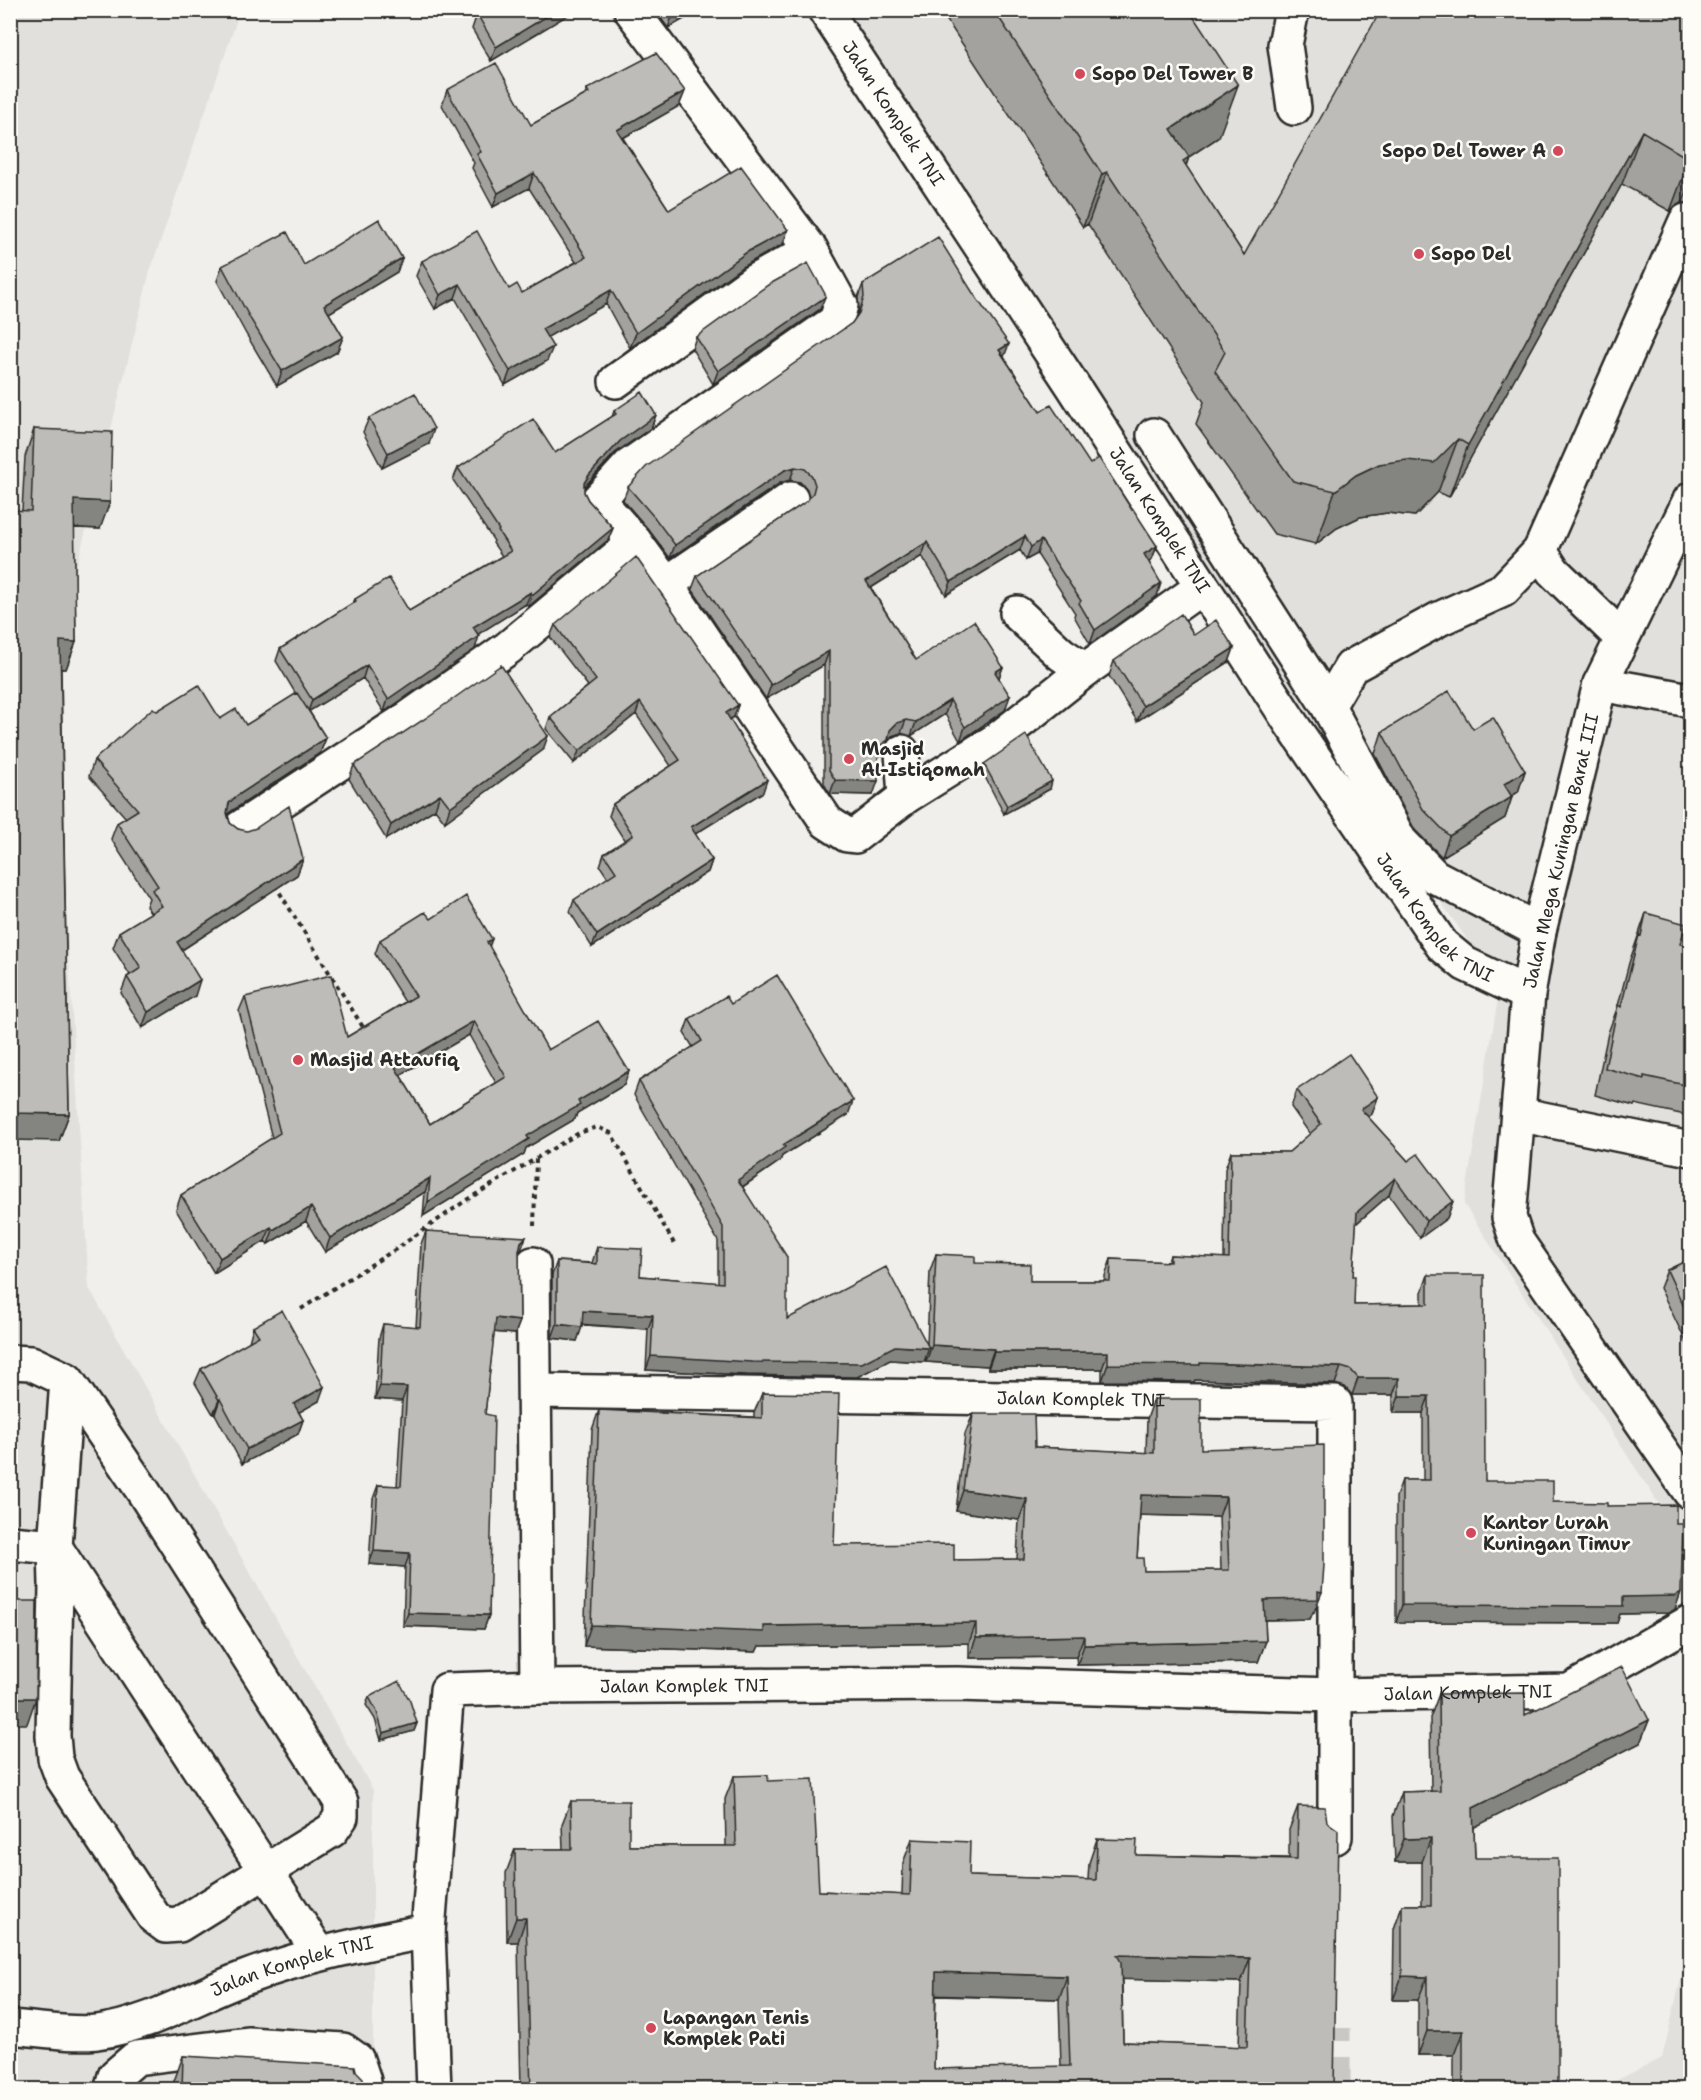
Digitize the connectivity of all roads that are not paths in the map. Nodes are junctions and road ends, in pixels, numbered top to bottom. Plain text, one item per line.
1 (631, 10) edge
2 (825, 10) edge
3 (1292, 10) edge
4 (1294, 108) dead end
5 (1686, 220) edge
6 (811, 250) junction
7 (616, 381) dead end
8 (1154, 435) dead end
9 (791, 499) dead end
10 (1690, 500) edge
11 (635, 542) junction
12 (1540, 551) junction
13 (666, 584) junction
14 (1202, 587) junction
15 (1017, 613) dead end
16 (1622, 638) junction
17 (1085, 670) junction
18 (1600, 684) junction
19 (1690, 699) edge
20 (1328, 706) junction
21 (902, 752) dead end
22 (905, 797) junction
23 (240, 828) edge
24 (1539, 931) junction
25 (1528, 994) junction
26 (1518, 1114) junction
27 (1690, 1149) edge
28 (533, 1264) road end
29 (10, 1362) edge
30 (67, 1380) junction
31 (534, 1391) junction
32 (1690, 1492) edge
33 (10, 1543) edge
34 (55, 1547) junction
35 (1690, 1622) edge
36 (537, 1686) junction
37 (1335, 1695) junction
38 (1335, 1837) edge
39 (265, 1873) junction
40 (428, 1931) junction
41 (319, 1953) junction
42 (10, 2027) edge
43 (111, 2090) edge
44 (363, 2090) edge
45 (434, 2090) edge

1 - 6 street
2 - 14 street, Jalan Komplek TNI
3 - 4 street
5 - 12 street
6 - 7 street
6 - 11 street
8 - 20 street
9 - 13 street
10 - 16 street, Jalan Mega Kuningan Barat III
11 - 13 street
11 - 23 street
12 - 16 street
12 - 20 street
13 - 22 street
14 - 17 street
14 - 25 street, Jalan Komplek TNI
15 - 17 street
16 - 18 street, Jalan Mega Kuningan Barat III
17 - 22 street
18 - 19 street
18 - 24 street, Jalan Mega Kuningan Barat III
20 - 24 street
21 - 22 street
24 - 25 street, Jalan Mega Kuningan Barat III
25 - 26 street, Jalan Mega Kuningan Barat III
26 - 27 street
26 - 32 street, Jalan Mega Kuningan Barat III
28 - 31 street
29 - 30 street
30 - 34 street
30 - 39 street
31 - 36 street
31 - 37 street, Jalan Komplek TNI
33 - 34 street
34 - 39 street
34 - 39 street
35 - 37 street, Jalan Komplek TNI
36 - 37 street, Jalan Komplek TNI
36 - 40 street, Jalan Komplek TNI
37 - 38 street
39 - 41 street
40 - 41 street, Jalan Komplek TNI
40 - 45 street
41 - 42 street, Jalan Komplek TNI
43 - 44 street

